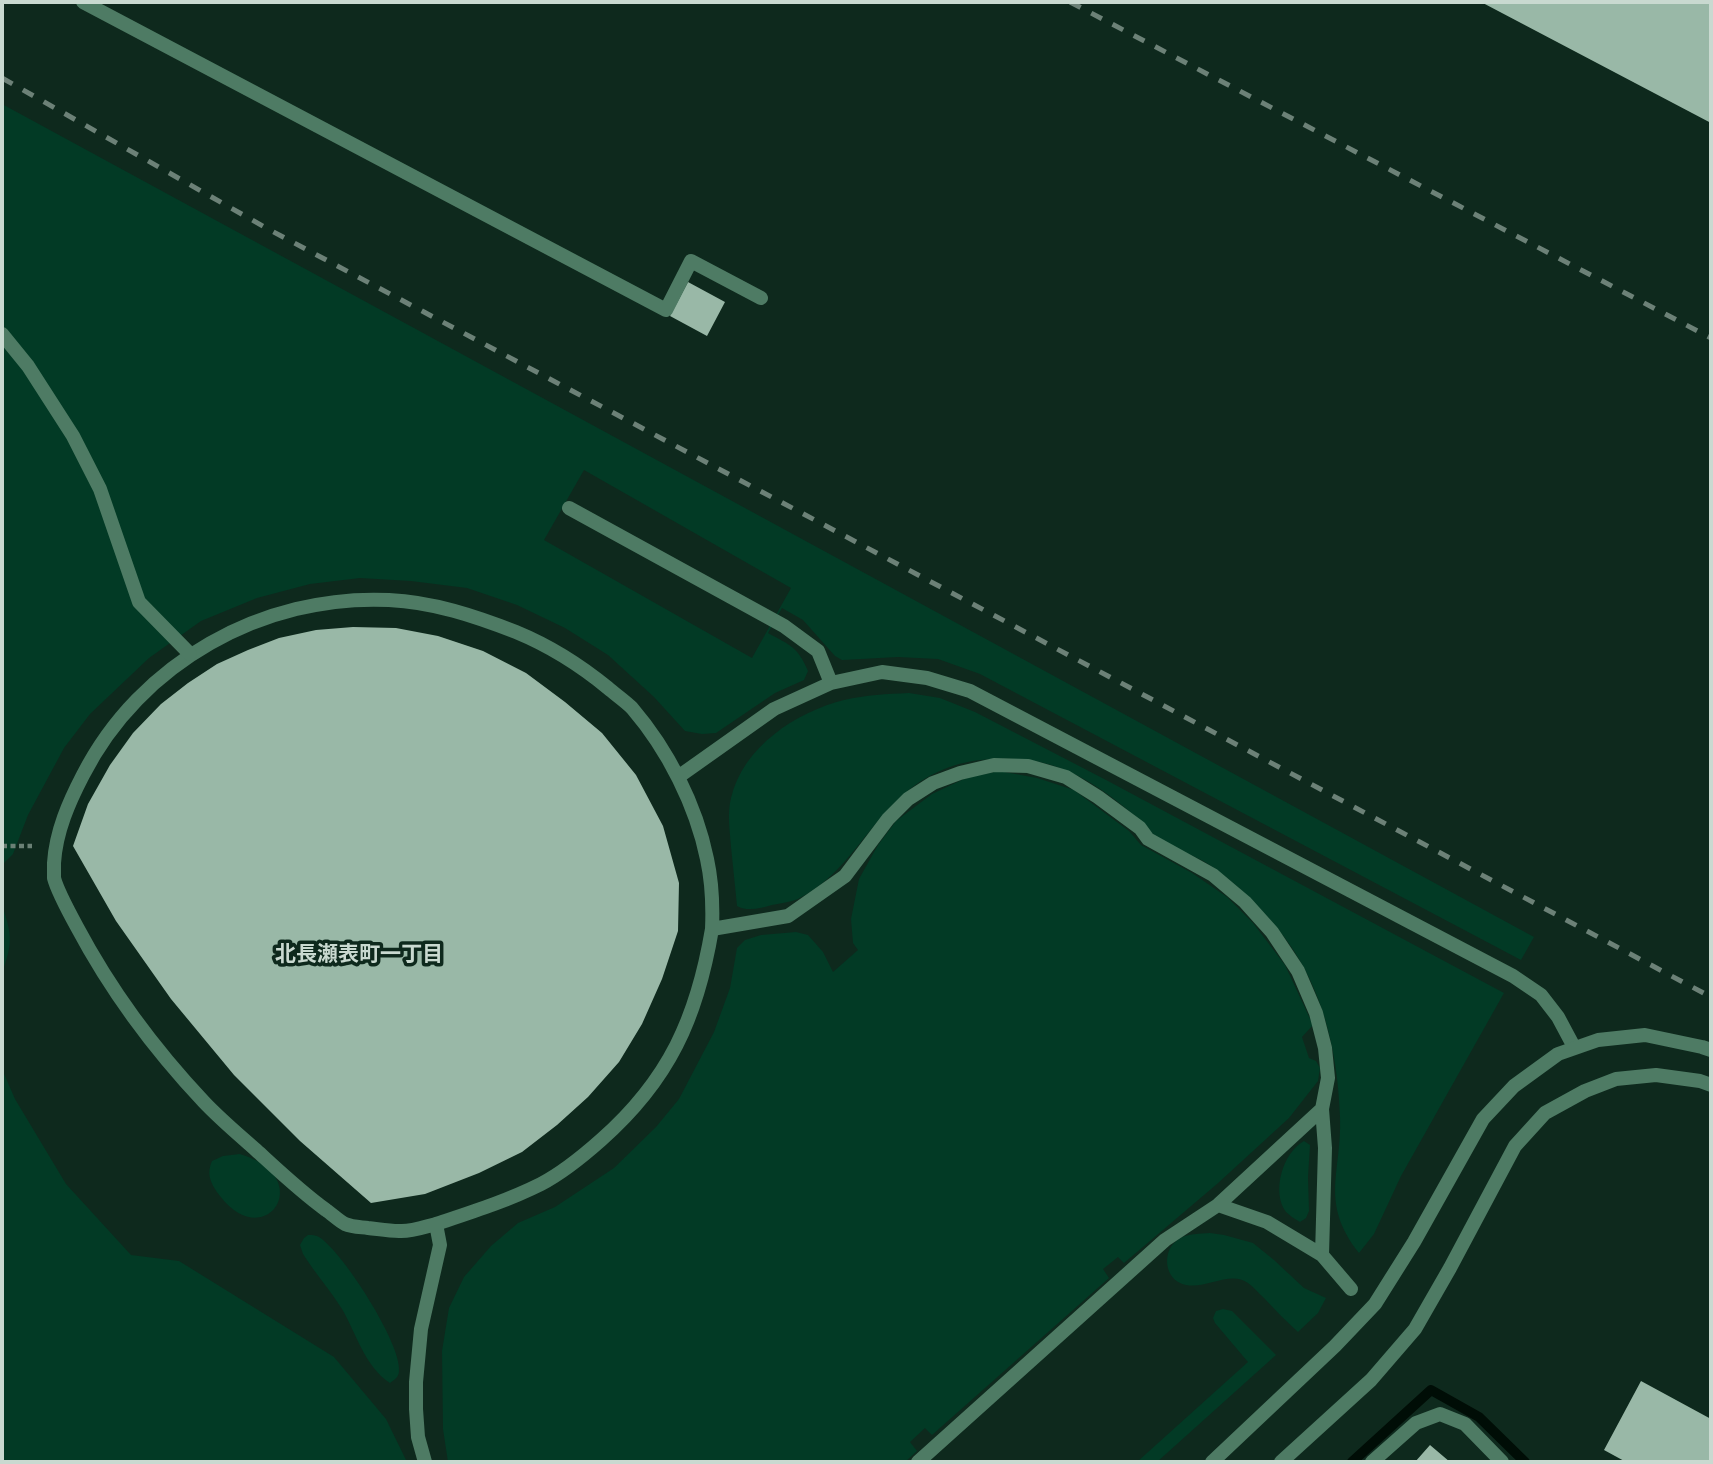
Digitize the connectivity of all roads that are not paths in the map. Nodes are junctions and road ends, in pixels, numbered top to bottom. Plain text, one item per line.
1 (83, 2) edge
2 (761, 298) dead end
3 (2, 334) edge
4 (569, 508) dead end
5 (190, 654) junction
6 (831, 683) junction
7 (678, 777) junction
8 (712, 929) junction
9 (1574, 1047) junction
10 (1711, 1050) edge
11 (1711, 1085) edge
12 (1322, 1109) junction
13 (1217, 1205) junction
14 (436, 1224) junction
15 (1322, 1255) junction
16 (1351, 1289) dead end
17 (425, 1462) edge
18 (918, 1462) edge
19 (1212, 1462) edge
20 (1282, 1462) edge
21 (1373, 1462) edge
22 (1503, 1462) edge

1 - 2 street
3 - 5 street
4 - 6 street
5 - 7 street
5 - 14 street
6 - 7 street
6 - 9 street
7 - 8 street
8 - 12 street
8 - 14 street
9 - 10 street
9 - 19 street
11 - 20 street
12 - 13 street
12 - 15 street
13 - 15 street
13 - 18 street
14 - 17 street
15 - 16 street
21 - 22 street

